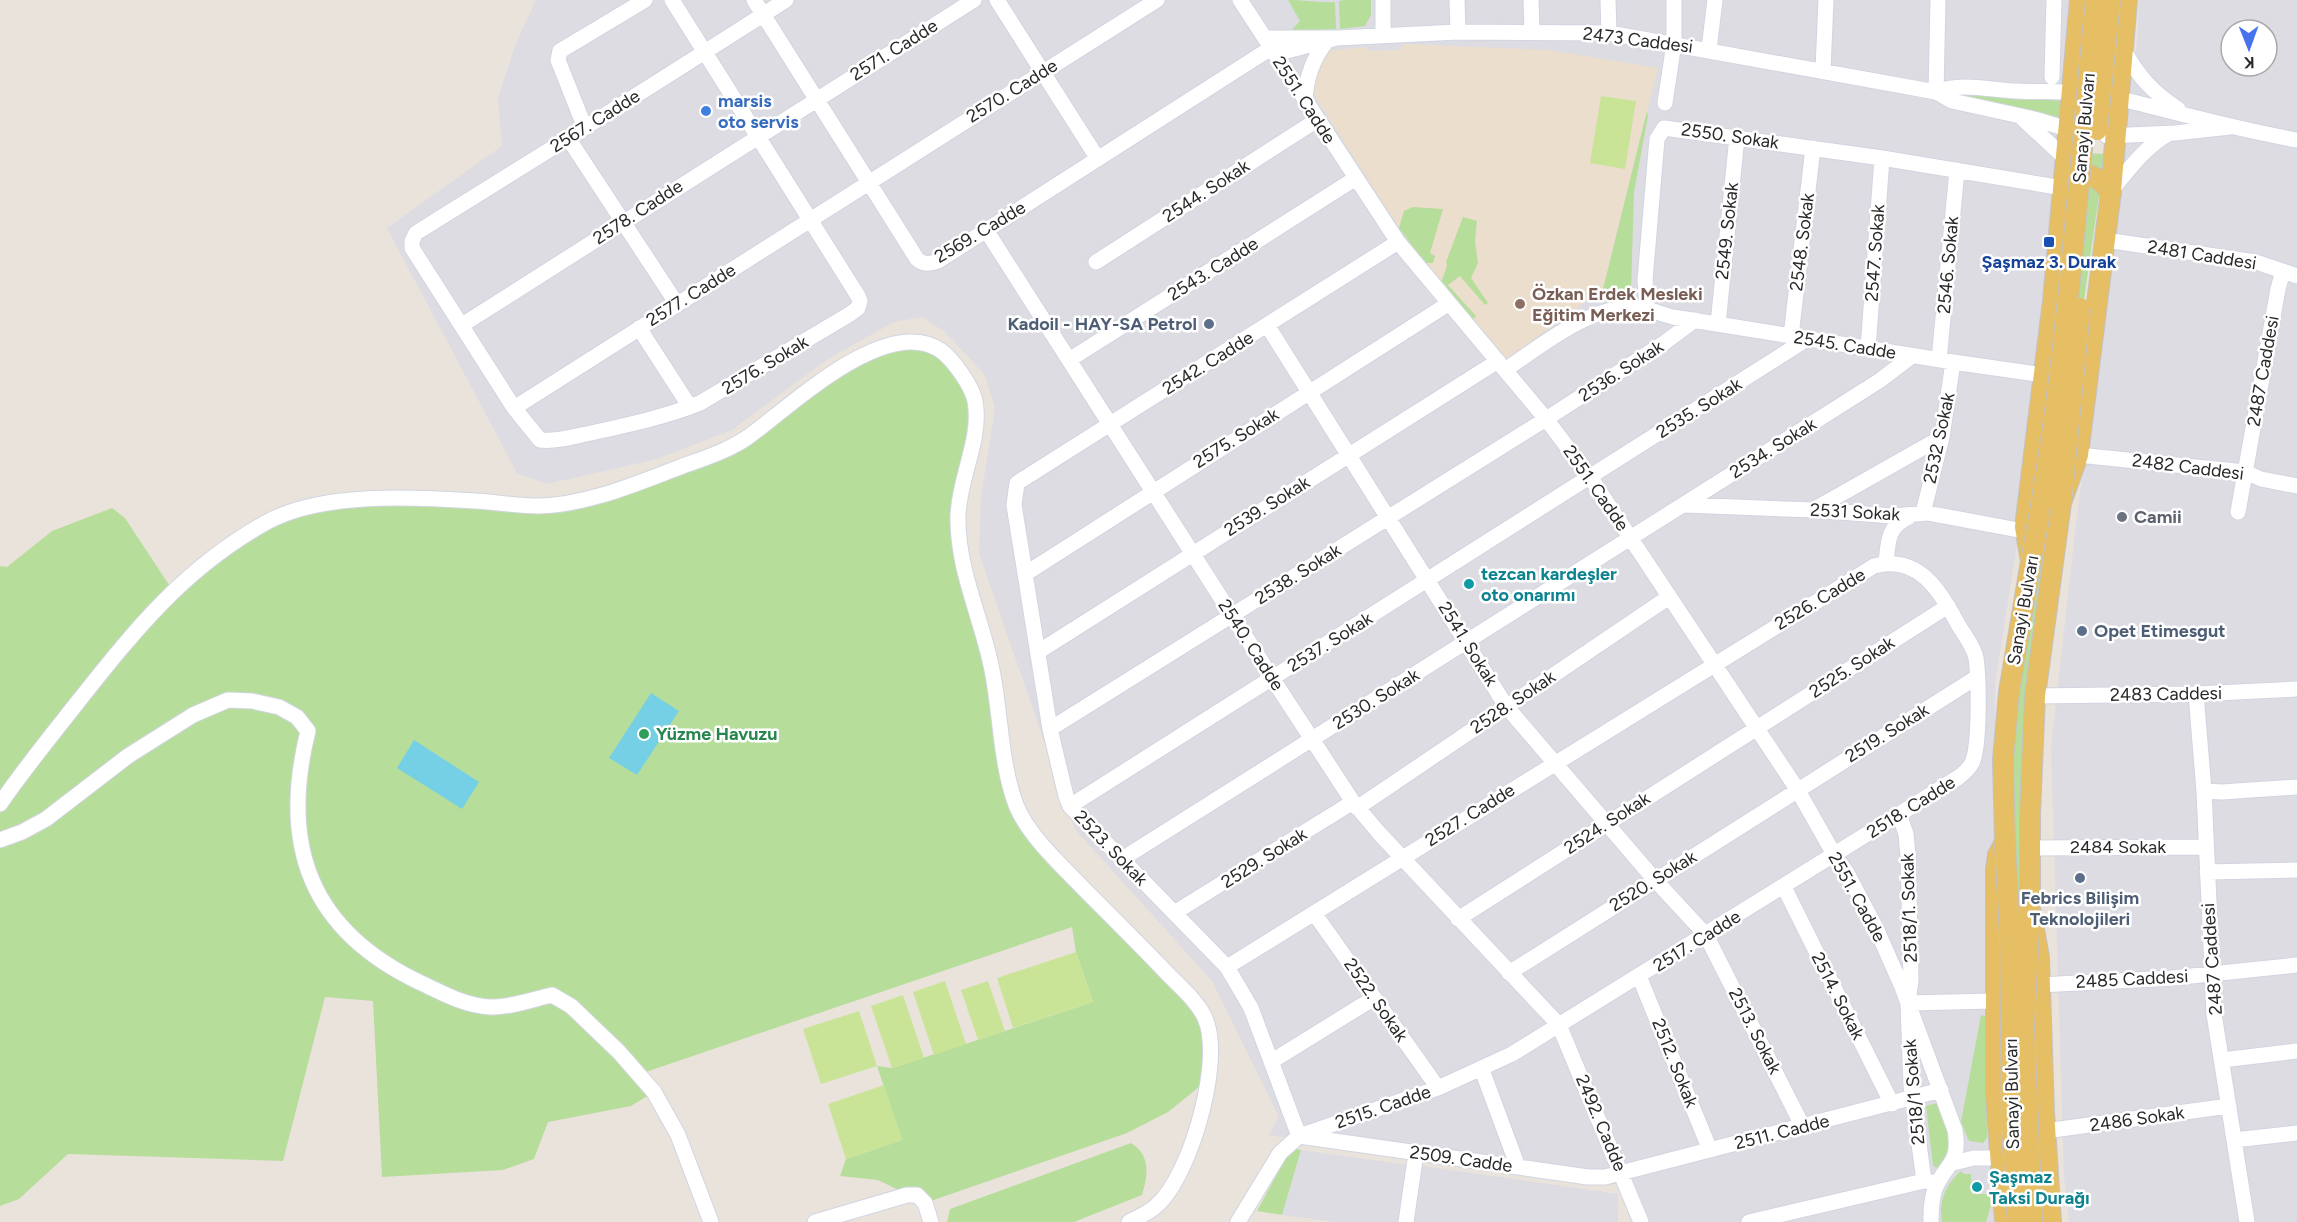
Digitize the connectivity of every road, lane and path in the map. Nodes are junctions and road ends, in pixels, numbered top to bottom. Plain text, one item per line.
1 (645, 0) edge
2 (672, 0) edge
3 (754, 0) edge
4 (786, 0) edge
5 (974, 0) edge
6 (997, 0) edge
7 (1156, 0) edge
8 (1240, 0) edge
9 (1383, 0) edge
10 (1457, 0) edge
11 (1531, 0) edge
12 (1608, 0) edge
13 (1674, 0) edge
14 (1715, 0) edge
15 (1826, 0) edge
16 (1938, 0) edge
17 (2054, 0) edge
18 (2080, 0) edge
19 (2096, 0) edge
20 (2110, 0) edge
21 (2127, 0) edge
22 (763, 15) junction
23 (1458, 32) junction
24 (1532, 32) junction
25 (1609, 33) junction
26 (1383, 35) junction
27 (1332, 39) junction
28 (1674, 43) junction
29 (2123, 46) junction
30 (1270, 47) junction
31 (2075, 48) junction
32 (1709, 49) junction
33 (705, 52) junction
34 (1823, 70) junction
35 (1042, 71) junction
36 (2052, 77) junction
37 (1936, 92) junction
38 (2039, 92) junction
39 (2071, 92) junction
40 (815, 99) junction
41 (2119, 99) junction
42 (1305, 101) junction
43 (1665, 103) dead end
44 (2186, 114) junction
45 (2019, 115) junction
46 (1317, 120) junction
47 (585, 128) junction
48 (2230, 128) junction
49 (2068, 129) junction
50 (2168, 134) junction
51 (758, 136) junction
52 (2116, 136) junction
53 (1737, 137) junction
54 (568, 138) junction
55 (2297, 140) edge
56 (1814, 148) junction
57 (1882, 158) junction
58 (2065, 158) junction
59 (1098, 159) junction
60 (1957, 170) junction
61 (1356, 178) junction
62 (868, 182) junction
63 (2063, 188) junction
64 (2111, 193) junction
65 (810, 219) junction
66 (624, 222) junction
67 (986, 230) junction
68 (2105, 240) junction
69 (1398, 242) junction
70 (412, 248) joint
71 (1096, 262) dead end
72 (2290, 273) edge
73 (677, 304) junction
74 (1448, 304) junction
75 (1647, 309) junction
76 (1695, 320) junction
77 (1718, 324) junction
78 (462, 325) junction
79 (1267, 326) junction
80 (639, 328) junction
81 (1791, 336) junction
82 (1808, 339) junction
83 (1868, 349) junction
84 (1912, 356) junction
85 (1069, 360) junction
86 (1946, 361) junction
87 (1501, 365) junction
88 (2044, 375) junction
89 (1309, 392) junction
90 (690, 407) junction
91 (514, 408) junction
92 (1545, 418) junction
93 (1110, 424) junction
94 (1942, 437) junction
95 (1348, 455) junction
96 (2078, 455) junction
97 (2245, 472) junction
98 (1590, 477) junction
99 (1017, 483) joint
100 (2297, 486) edge
101 (1152, 491) junction
102 (2061, 503) junction
103 (1684, 505) junction
104 (1814, 510) junction
105 (2238, 512) dead end
106 (1920, 513) junction
107 (1388, 517) junction
108 (2024, 531) junction
109 (1631, 538) junction
110 (1192, 554) junction
111 (2031, 561) junction
112 (1886, 564) junction
113 (1025, 574) junction
114 (1427, 580) junction
115 (1669, 597) junction
116 (1948, 606) junction
117 (1231, 615) junction
118 (1466, 642) junction
119 (1038, 652) junction
120 (1714, 664) junction
121 (1977, 677) junction
122 (1272, 678) junction
123 (2297, 689) edge
124 (2196, 694) junction
125 (2035, 696) junction
126 (1506, 706) junction
127 (1756, 728) junction
128 (1050, 729) junction
129 (1312, 739) junction
130 (1555, 762) junction
131 (2297, 787) edge
132 (1797, 789) junction
133 (2204, 791) junction
134 (0, 804) edge
135 (1355, 805) junction
136 (1070, 806) junction
137 (1899, 814) junction
138 (1607, 823) junction
139 (0, 840) edge
140 (2005, 842) junction
141 (2206, 847) junction
142 (2031, 848) junction
143 (1835, 856) junction
144 (1402, 857) junction
145 (1122, 859) junction
146 (2297, 870) edge
147 (2207, 872) junction
148 (1655, 880) junction
149 (1784, 887) junction
150 (2030, 907) junction
151 (1314, 912) junction
152 (1174, 913) junction
153 (1458, 918) junction
154 (1706, 935) junction
155 (2297, 965) edge
156 (1227, 967) junction
157 (1509, 972) junction
158 (2212, 974) junction
159 (1639, 976) junction
160 (2039, 985) junction
161 (1374, 998) junction
162 (1995, 1001) junction
163 (1908, 1004) junction
164 (1559, 1025) junction
165 (2297, 1051) edge
166 (2222, 1060) junction
167 (1272, 1061) junction
168 (1482, 1070) junction
169 (1438, 1088) junction
170 (1941, 1090) junction
171 (1912, 1099) junction
172 (1892, 1104) junction
173 (2229, 1106) junction
174 (1803, 1126) junction
175 (2045, 1131) junction
176 (2297, 1133) edge
177 (1299, 1136) junction
178 (2234, 1140) junction
179 (1710, 1150) junction
180 (1416, 1153) junction
181 (1999, 1158) junction
182 (1953, 1162) junction
183 (1518, 1167) junction
184 (1622, 1173) junction
185 (1931, 1182) junction
186 (2049, 1196) junction
187 (2001, 1217) edge
188 (711, 1222) edge
189 (815, 1222) edge
190 (931, 1222) edge
191 (1129, 1222) edge
192 (1240, 1222) edge
193 (1406, 1222) edge
194 (1631, 1222) edge
195 (1641, 1222) edge
196 (1749, 1222) edge
197 (1931, 1222) edge
198 (2018, 1222) edge
199 (2032, 1222) edge
200 (2052, 1222) edge
201 (2247, 1222) edge

1 - 47 street
2 - 33 street, 2576. Sokak
3 - 22 street, 2569. Cadde
4 - 22 street, 2567. Cadde
5 - 40 street, 2571. Cadde
6 - 35 street
7 - 35 street, 2570. Cadde
8 - 30 street, 2551. Cadde
9 - 26 street
10 - 23 street
11 - 24 street
12 - 25 street
13 - 28 street
14 - 32 street
15 - 34 street
16 - 37 street
17 - 36 street
18 - 31 main road
19 - 111 main road, Sanayi Bulvarı, bridge
20 - 102 main road, Sanayi Bulvarı, bridge
21 - 29 main road
22 - 33 street, 2567. Cadde
22 - 40 street, 2569. Cadde
23 - 24 street, 2473 Caddesi
23 - 26 street, 2473 Caddesi
24 - 25 street, 2473 Caddesi
25 - 28 street, 2473 Caddesi
26 - 27 street, 2473 Caddesi
27 - 30 street, 2569. Cadde
27 - 42 street
28 - 32 street, 2473 Caddesi
28 - 43 street
29 - 31 main road
29 - 41 main road
29 - 44 street
30 - 42 street, 2551. Cadde
30 - 59 street, 2569. Cadde
31 - 36 street
31 - 39 main road
32 - 34 street, 2473 Caddesi
33 - 47 street, 2567. Cadde
33 - 51 street, 2576. Sokak
34 - 37 street, 2473 Caddesi
35 - 59 street
35 - 62 street, 2570. Cadde
36 - 38 street
37 - 38 street, 2473 Caddesi
37 - 45 street, 2473 Caddesi
38 - 39 street, 2473 Caddesi
39 - 41 street, 2473 Caddesi
39 - 49 main road
40 - 51 street, 2578. Cadde
40 - 62 street, 2569. Cadde
41 - 44 street, 2473 Caddesi
41 - 52 main road
42 - 46 street, 2551. Cadde
44 - 48 street, 2473 Caddesi
45 - 49 street, 2473 Caddesi
45 - 58 street
46 - 61 street, 2551. Cadde
46 - 71 street, 2544. Sokak
47 - 54 street, 2567. Cadde
48 - 50 street, 2473 Caddesi
48 - 55 street, 2473 Caddesi
49 - 52 street, 2473 Caddesi
49 - 58 main road
50 - 52 street, 2473 Caddesi
50 - 64 street
51 - 65 street, 2576. Sokak
51 - 66 street, 2578. Cadde
52 - 64 main road
53 - 56 street, 2550. Sokak
53 - 75 street, 2550. Sokak
53 - 77 street, 2549. Sokak
54 - 66 street
54 - 70 street, 2567. Cadde
56 - 57 street, 2550. Sokak
56 - 81 street, 2548. Sokak
57 - 60 street, 2550. Sokak
57 - 83 street, 2547. Sokak
58 - 63 main road
59 - 67 street, 2569. Cadde
60 - 63 street, 2550. Sokak
60 - 86 street, 2546. Sokak
61 - 69 street, 2551. Cadde
61 - 85 street, 2543. Cadde
62 - 65 street, 2577. Cadde
62 - 67 street, 2569. Cadde
63 - 64 main road
63 - 88 main road
64 - 68 main road
65 - 73 street, 2577. Cadde
65 - 90 street, 2576. Sokak
66 - 73 street
66 - 78 street, 2578. Cadde
67 - 85 street, 2540. Cadde
68 - 72 street, 2481 Caddesi
68 - 96 main road
69 - 74 street, 2551. Cadde
69 - 79 street, 2542. Cadde
70 - 78 street, 2576. Sokak
72 - 97 street, 2487 Caddesi
73 - 80 street, 2577. Cadde
74 - 87 street, 2551. Cadde
74 - 89 street, 2575. Sokak
75 - 76 street, 2545. Cadde
75 - 87 street
76 - 77 street, 2545. Cadde
76 - 92 street, 2536. Sokak
77 - 81 street, 2545. Cadde
78 - 91 street, 2576. Sokak
79 - 89 street, 2541. Sokak
79 - 93 street, 2542. Cadde
80 - 90 street
80 - 91 street, 2577. Cadde
81 - 82 street, 2545. Cadde
82 - 83 street, 2545. Cadde
82 - 98 street, 2535. Sokak
83 - 84 street, 2545. Cadde
84 - 86 street, 2545. Cadde
84 - 103 street, 2534. Sokak
85 - 93 street, 2540. Cadde
86 - 88 street, 2545. Cadde
86 - 94 street, 2532 Sokak
87 - 92 street, 2551. Cadde
87 - 95 street, 2539. Sokak
88 - 108 main road
89 - 95 street, 2541. Sokak
89 - 101 street, 2575. Sokak
90 - 91 street, 2576. Sokak
92 - 98 street, 2551. Cadde
92 - 107 street, 2538. Sokak
93 - 99 street, 2542. Cadde
93 - 101 street, 2540. Cadde
94 - 104 street
94 - 106 street, 2532 Sokak
95 - 107 street, 2541. Sokak
95 - 110 street, 2539. Sokak
96 - 97 street, 2482 Caddesi
96 - 102 main road
97 - 100 street, 2482 Caddesi
97 - 105 street, 2487 Caddesi
98 - 109 street, 2551. Cadde
98 - 114 street, 2537. Sokak
99 - 113 street, 2523. Sokak
101 - 110 street, 2540. Cadde
101 - 113 street, 2575. Sokak
102 - 125 main road, Sanayi Bulvarı
103 - 104 street, 2531 Sokak
103 - 109 street, 2534. Sokak
104 - 106 street, 2531 Sokak
106 - 108 street, 2531 Sokak
106 - 112 street
107 - 114 street, 2541. Sokak
107 - 117 street, 2538. Sokak
108 - 111 main road
109 - 115 street, 2551. Cadde
109 - 118 street, 2530. Sokak
110 - 117 street, 2540. Cadde
110 - 119 street, 2539. Sokak
111 - 140 main road, Sanayi Bulvarı
112 - 116 street, 2526. Cadde
112 - 120 street, 2526. Cadde
113 - 119 street, 2523. Sokak
114 - 118 street, 2541. Sokak
114 - 122 street, 2537. Sokak
115 - 120 street, 2551. Cadde
115 - 126 street, 2528. Sokak
116 - 121 street, 2526. Cadde
116 - 127 street, 2525. Sokak
117 - 122 street, 2540. Cadde
117 - 128 street, 2538. Sokak
118 - 126 street, 2541. Sokak
118 - 129 street, 2530. Sokak
119 - 128 street, 2523. Sokak
120 - 127 street, 2551. Cadde
120 - 130 street, 2527. Cadde
121 - 132 street, 2519. Sokak
121 - 137 street, 2518. Cadde
122 - 129 street, 2540. Cadde
122 - 136 street, 2537. Sokak
123 - 124 street, 2483 Caddesi
124 - 125 street, 2483 Caddesi
124 - 133 street, 2487 Caddesi
125 - 142 main road, Sanayi Bulvarı
126 - 130 street, 2541. Sokak
126 - 135 street, 2528. Sokak
127 - 132 street, 2551. Cadde
127 - 138 street, 2524. Sokak
128 - 136 street, 2523. Sokak
129 - 135 street, 2540. Cadde
129 - 145 street, 2530. Sokak
130 - 138 street, 2541. Sokak
130 - 144 street, 2527. Cadde
131 - 133 street
132 - 143 street, 2551. Cadde
132 - 148 street, 2520. Sokak
133 - 141 street, 2487 Caddesi
134 - 191 street
135 - 144 street, 2540. Cadde
135 - 152 street, 2529. Sokak
136 - 145 street, 2523. Sokak
137 - 143 street, 2518. Cadde
137 - 163 street, 2518/1. Sokak
138 - 148 street, 2541. Sokak
138 - 153 street, 2524. Sokak
139 - 188 street
140 - 162 main road
140 - 198 main road, Sanayi Bulvarı, bridge
141 - 142 street, 2484 Sokak
141 - 147 street, 2487 Caddesi
142 - 150 main road, Sanayi Bulvarı
143 - 149 street, 2517. Cadde
143 - 163 street, 2551. Cadde
144 - 151 street, 2527. Cadde
144 - 153 street, 2540. Cadde
145 - 152 street, 2523. Sokak
146 - 147 street
147 - 158 street, 2487 Caddesi
148 - 154 street, 2541. Sokak
148 - 157 street, 2520. Sokak
149 - 154 street, 2517. Cadde
149 - 172 street, 2514. Sokak
150 - 160 main road
150 - 199 main road, Sanayi Bulvarı, bridge
151 - 156 street, 2527. Cadde
151 - 161 street, 2522. Sokak
152 - 156 street, 2523. Sokak
153 - 157 street, 2540. Cadde
154 - 159 street, 2517. Cadde
154 - 174 street, 2513. Sokak
155 - 158 street, 2485 Caddesi
156 - 167 street, 2523. Sokak
157 - 164 street, 2540. Cadde
158 - 160 street, 2485 Caddesi
158 - 166 street, 2487 Caddesi
159 - 164 street, 2517. Cadde
159 - 179 street, 2512. Sokak
160 - 175 main road
161 - 167 street
161 - 169 street, 2522. Sokak
162 - 163 street
162 - 181 main road
163 - 170 street, 2551. Cadde
163 - 171 street, 2518/1 Sokak
164 - 168 street, 2515. Cadde
164 - 184 street, 2492. Cadde
165 - 166 street
166 - 173 street, 2487 Caddesi
167 - 177 street, 2523. Sokak
168 - 169 street, 2515. Cadde
168 - 183 street
169 - 177 street, 2515. Cadde
170 - 171 street, 2511. Cadde
170 - 182 street, 2551. Cadde
171 - 172 street, 2511. Cadde
171 - 185 street, 2518/1 Sokak
172 - 174 street, 2511. Cadde
173 - 175 street, 2486 Sokak
173 - 178 street, 2487 Caddesi
174 - 179 street, 2511. Cadde
175 - 186 main road
176 - 178 street
177 - 180 street, 2509. Cadde
177 - 192 street, 2515. Cadde
178 - 201 street, 2487 Caddesi
179 - 184 street, 2511. Cadde
180 - 183 street, 2509. Cadde
180 - 193 street
181 - 182 street
181 - 187 main road
182 - 185 street
183 - 184 street, 2509. Cadde
184 - 194 street
184 - 195 street, 2492. Cadde
185 - 196 street
185 - 197 street
186 - 187 main road
186 - 200 main road
189 - 190 street

